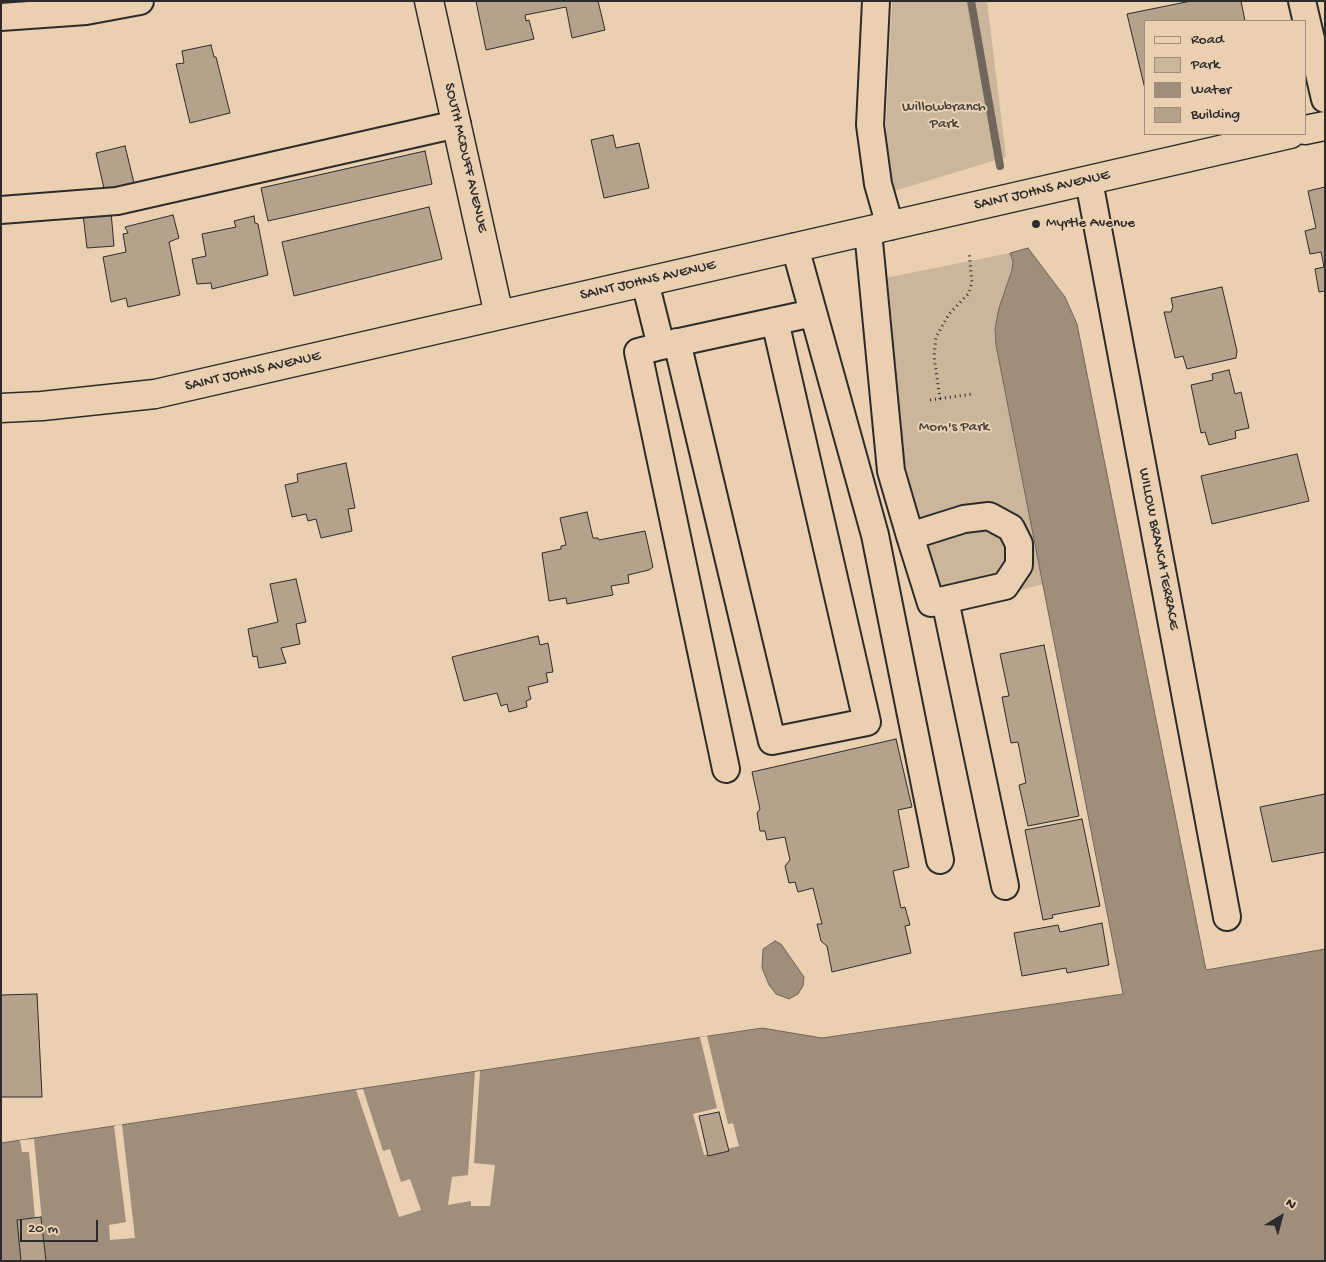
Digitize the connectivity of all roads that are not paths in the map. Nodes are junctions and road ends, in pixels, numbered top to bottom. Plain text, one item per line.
1 (140, 1) edge
2 (429, 1) edge
3 (876, 1) edge
4 (1302, 1) edge
5 (1, 17) edge
6 (1325, 98) edge
7 (457, 124) junction
8 (1325, 126) edge
9 (1306, 130) edge
10 (1286, 135) edge
11 (1089, 181) junction
12 (1, 210) edge
13 (879, 228) junction
14 (795, 248) junction
15 (645, 282) junction
16 (813, 313) junction
17 (500, 315) junction
18 (775, 321) junction
19 (669, 344) junction
20 (1, 408) edge
21 (910, 536) junction
22 (945, 600) junction
23 (726, 769) dead end
24 (940, 860) dead end
25 (1004, 886) dead end
26 (1227, 917) dead end

1 - 5 street
2 - 7 main road, SOUTH MCDUFF AVENUE
3 - 13 street
4 - 6 street
7 - 12 street
7 - 17 main road, SOUTH MCDUFF AVENUE
8 - 9 main road
10 - 11 main road, SAINT JOHNS AVENUE
11 - 13 main road, SAINT JOHNS AVENUE
11 - 26 street, WILLOW BRANCH TERRACE
13 - 14 main road, SAINT JOHNS AVENUE
13 - 21 street
14 - 15 main road, SAINT JOHNS AVENUE
14 - 16 street
15 - 17 main road, SAINT JOHNS AVENUE
15 - 19 street
16 - 18 street
16 - 24 street
17 - 20 main road, SAINT JOHNS AVENUE
18 - 19 street
18 - 19 street
19 - 23 street
21 - 22 street
21 - 22 street
22 - 25 street

